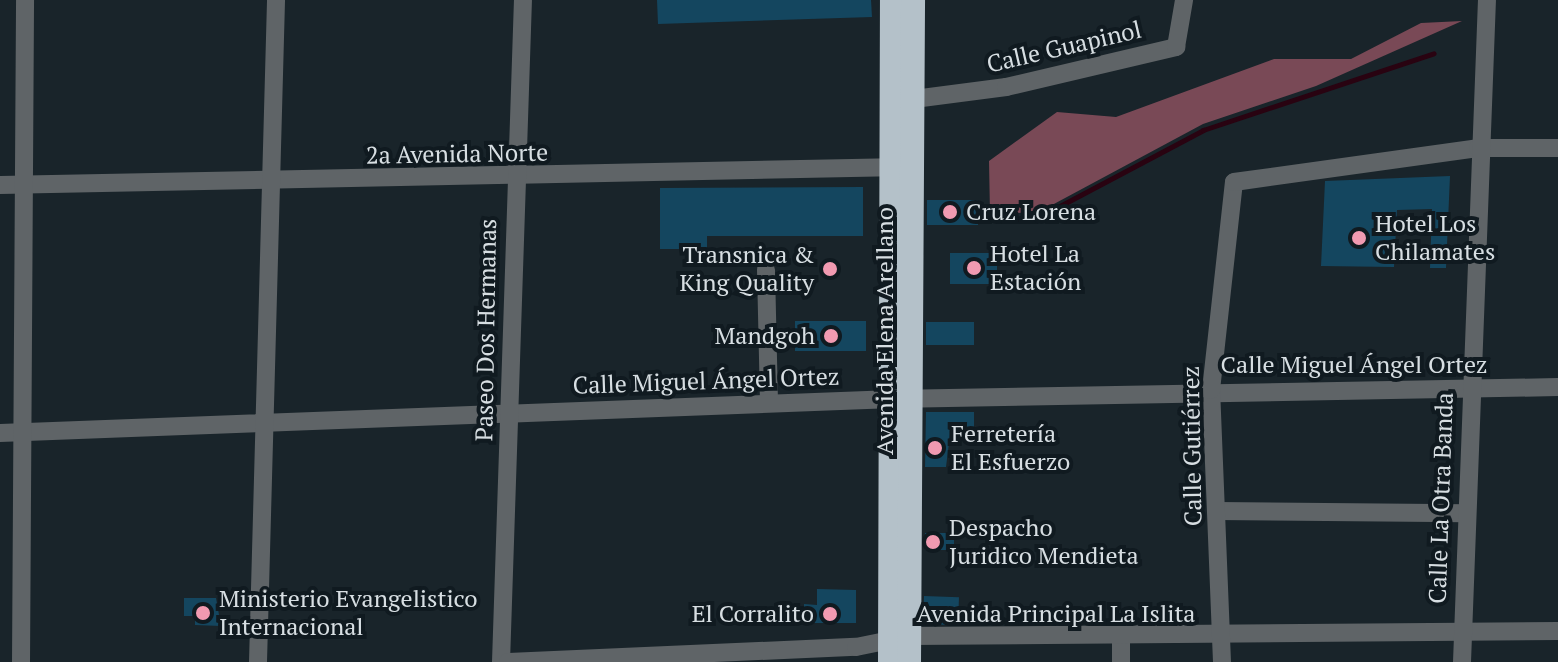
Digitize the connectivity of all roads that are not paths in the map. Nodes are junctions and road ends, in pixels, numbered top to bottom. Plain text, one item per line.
1 (25, 0) edge
2 (276, 0) edge
3 (523, 0) edge
4 (892, 0) edge
5 (913, 0) edge
6 (1184, 0) edge
7 (1487, 0) edge
8 (903, 38) junction
9 (914, 99) junction
10 (1478, 148) junction
11 (1558, 148) edge
12 (903, 167) junction
13 (513, 179) junction
14 (274, 180) junction
15 (26, 184) junction
16 (0, 185) edge
17 (766, 270) dead end
18 (1558, 387) edge
19 (1469, 388) junction
20 (1211, 390) junction
21 (903, 399) junction
22 (769, 403) junction
23 (508, 411) junction
24 (263, 425) junction
25 (22, 432) junction
26 (0, 433) edge
27 (1217, 511) junction
28 (1465, 513) junction
29 (1460, 630) junction
30 (1558, 631) edge
31 (1121, 638) junction
32 (1220, 639) junction
33 (897, 647) edge
34 (21, 662) edge
35 (258, 662) edge
36 (501, 662) edge
37 (508, 662) edge
38 (909, 662) edge
39 (1121, 662) edge
40 (1222, 662) edge
41 (1462, 662) edge

1 - 15 street
2 - 14 street
3 - 13 street, Paseo Dos Hermanas
4 - 8 highway, Avenida Elena Arellano
5 - 8 highway, Avenida Elena Arellano
6 - 9 street, Calle Guapinol
7 - 10 street, Calle La Otra Banda
8 - 9 highway, Avenida Elena Arellano
8 - 12 highway, Avenida Elena Arellano
9 - 12 highway, Avenida Elena Arellano
10 - 11 street
10 - 19 street, Calle La Otra Banda
10 - 20 street, Calle Gutiérrez
12 - 13 street, 2a Avenida Norte
12 - 21 highway, Avenida Elena Arellano
13 - 14 street, 2a Avenida Norte
13 - 23 street, Paseo Dos Hermanas
14 - 15 street, 2a Avenida Norte
14 - 24 street
15 - 16 street, 2a Avenida Norte
15 - 25 street
17 - 22 street
18 - 19 street, Calle Miguel Ángel Ortez
19 - 20 street, Calle Miguel Ángel Ortez
19 - 28 street, Calle La Otra Banda
20 - 21 street, Calle Miguel Ángel Ortez
20 - 27 street, Calle Gutiérrez
21 - 22 street, Calle Miguel Ángel Ortez
21 - 33 highway, Avenida Elena Arellano
22 - 23 street, Calle Miguel Ángel Ortez
23 - 24 street, Calle Miguel Ángel Ortez
23 - 36 street, Paseo Dos Hermanas
24 - 25 street, Calle Miguel Ángel Ortez
24 - 35 street
25 - 26 street, Calle Miguel Ángel Ortez
25 - 34 street
27 - 28 street
27 - 32 street, Calle Gutiérrez
28 - 29 street, Calle La Otra Banda
29 - 30 street, Avenida Principal La Islita
29 - 32 street, Avenida Principal La Islita
29 - 41 street, Calle La Otra Banda
31 - 32 street, Avenida Principal La Islita
31 - 33 street, Avenida Principal La Islita
31 - 39 street
32 - 40 street, Calle Gutiérrez
33 - 37 street, Avenida Principal La Islita
33 - 38 highway, Avenida Elena Arellano

